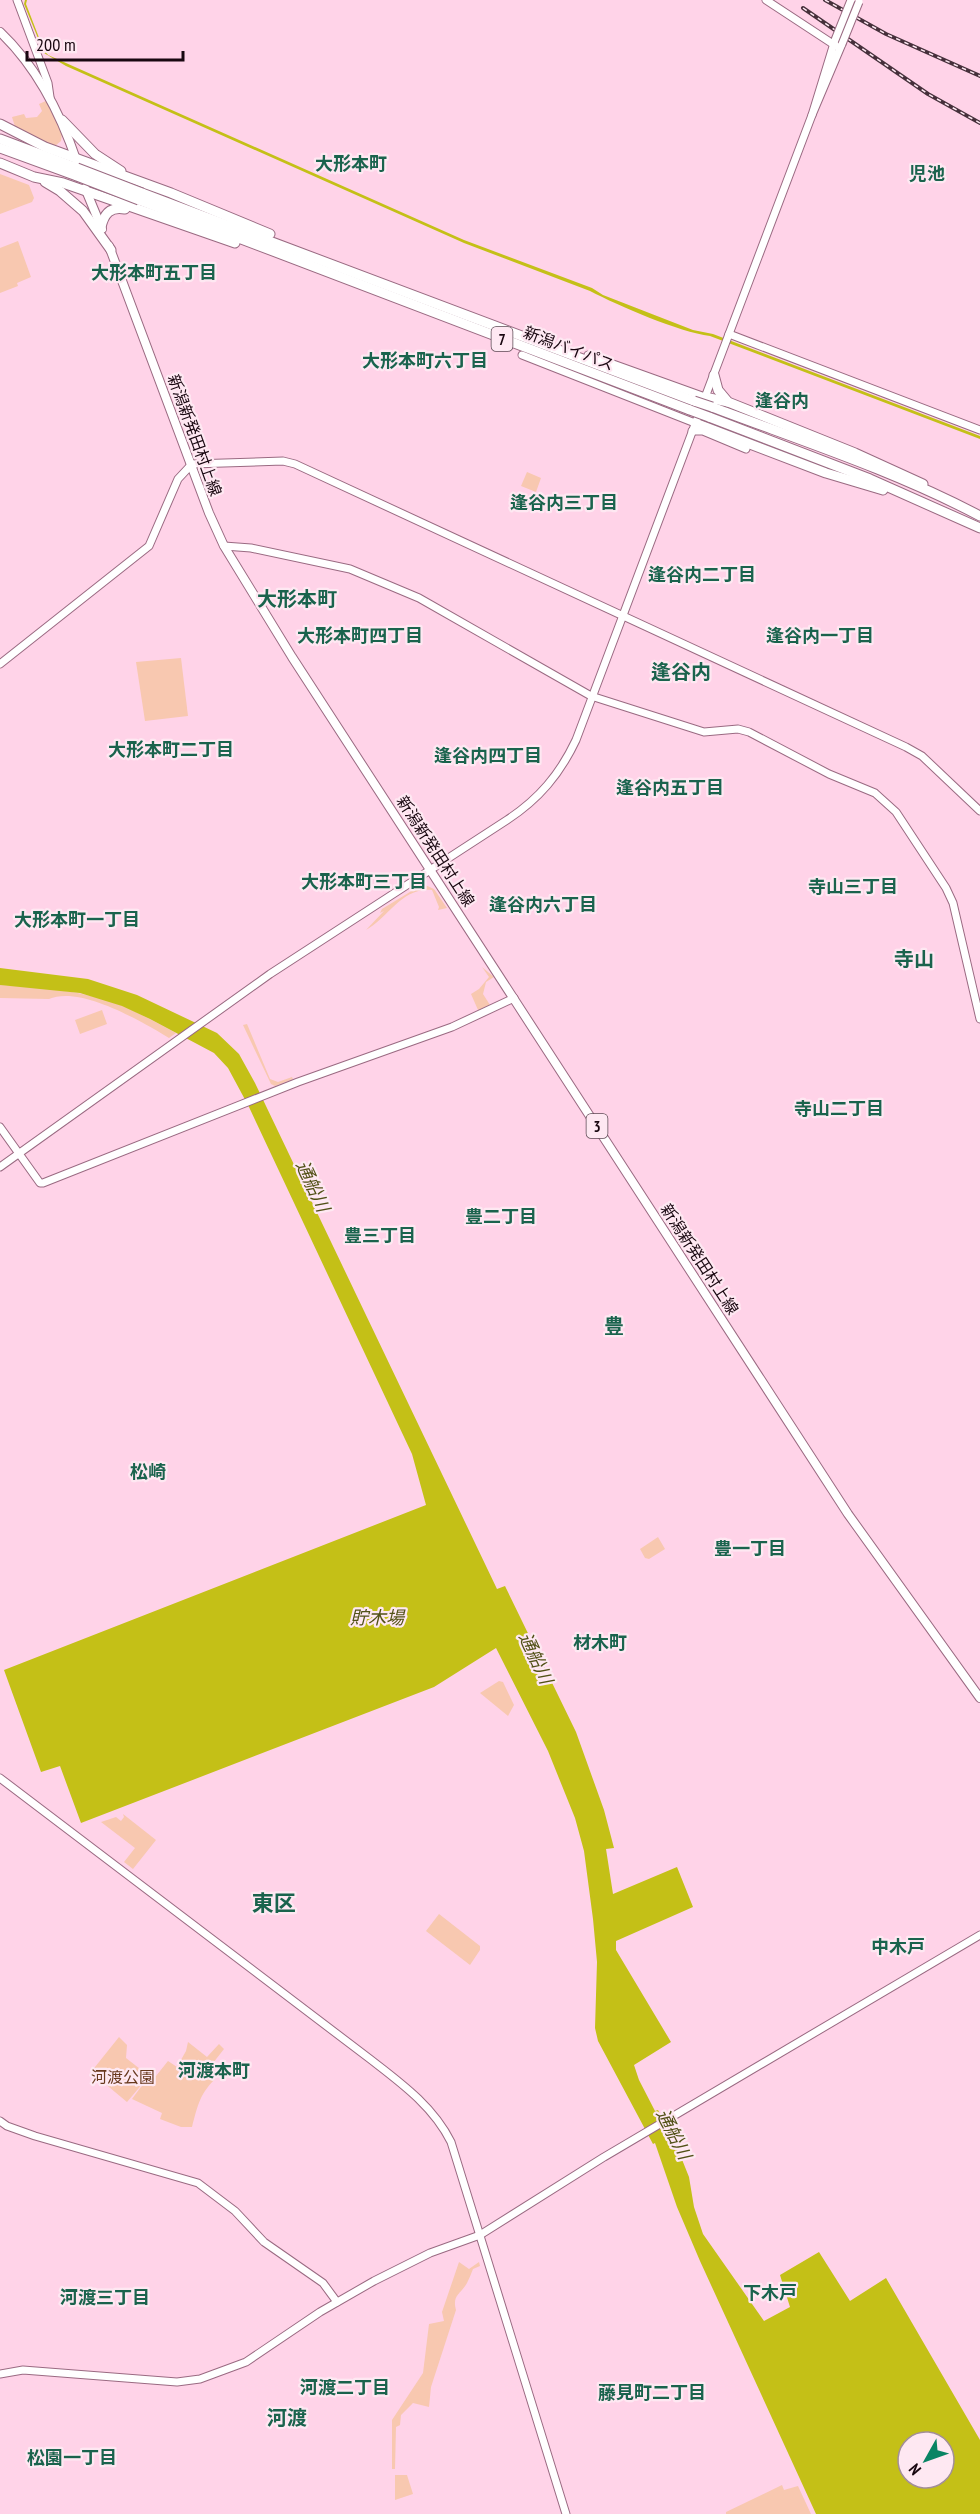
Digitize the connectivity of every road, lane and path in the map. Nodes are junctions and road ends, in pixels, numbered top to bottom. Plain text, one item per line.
1 (17, 0) edge
2 (766, 0) edge
3 (851, 0) edge
4 (860, 1) edge
5 (0, 32) edge
6 (838, 45) junction
7 (50, 100) junction
8 (62, 120) junction
9 (0, 124) edge
10 (0, 139) edge
11 (0, 148) edge
12 (0, 163) edge
13 (77, 168) junction
14 (34, 177) junction
15 (141, 182) junction
16 (86, 191) junction
17 (140, 196) junction
18 (176, 224) junction
19 (101, 227) junction
20 (111, 250) junction
21 (323, 260) junction
22 (314, 268) junction
23 (729, 334) junction
24 (522, 355) dead end
25 (588, 355) dead end
26 (714, 375) junction
27 (705, 397) junction
28 (729, 402) junction
29 (694, 427) junction
30 (980, 430) edge
31 (746, 449) dead end
32 (192, 464) junction
33 (948, 500) junction
34 (928, 504) junction
35 (980, 516) edge
36 (980, 528) edge
37 (224, 546) junction
38 (622, 616) junction
39 (0, 664) edge
40 (591, 696) junction
41 (980, 811) edge
42 (432, 870) junction
43 (514, 998) junction
44 (980, 1019) edge
45 (0, 1127) edge
46 (19, 1154) junction
47 (0, 1167) edge
48 (980, 1698) edge
49 (0, 1778) edge
50 (980, 1935) edge
51 (0, 2121) edge
52 (480, 2235) junction
53 (337, 2302) junction
54 (0, 2374) edge
55 (566, 2514) edge

1 - 7 street
2 - 6 street
3 - 6 street, bridge
4 - 6 street, bridge
5 - 7 main road, 新潟新発田村上線 / 3
6 - 23 street
7 - 8 main road, 新潟新発田村上線 / 3
8 - 13 main road, 新潟新発田村上線 / 3
8 - 15 highway
9 - 13 highway
10 - 13 highway, 7
11 - 13 highway, 7
12 - 14 highway
13 - 15 highway
13 - 16 main road, 新潟新発田村上線 / 3
13 - 17 highway, 新潟バイパス / 7, bridge
14 - 16 highway
14 - 20 highway
15 - 21 highway
16 - 18 highway
16 - 19 main road, 新潟新発田村上線 / 3
17 - 21 highway, 新潟バイパス / 7
17 - 22 highway, 新潟バイパス / 7
18 - 19 highway
18 - 22 highway
19 - 20 main road, 新潟新発田村上線 / 3
20 - 32 main road, 新潟新発田村上線 / 3
21 - 33 highway, 新潟バイパス / 7, bridge
22 - 34 highway, 新潟バイパス / 7, bridge
23 - 26 street
23 - 30 street
24 - 29 street
25 - 27 street
26 - 27 street
26 - 28 highway
27 - 28 highway
27 - 29 street
28 - 33 highway
29 - 31 street
29 - 34 highway
29 - 38 street
32 - 37 main road, 新潟新発田村上線 / 3
32 - 38 street
32 - 39 street
33 - 35 highway, 新潟バイパス / 7
34 - 36 highway, 新潟バイパス / 7
37 - 40 street
37 - 42 main road, 新潟新発田村上線 / 3
38 - 40 street
38 - 41 street
40 - 42 street
40 - 44 street
42 - 43 main road, 新潟新発田村上線 / 3
42 - 46 street
43 - 46 street
43 - 48 main road, 新潟新発田村上線 / 3
45 - 46 street
46 - 47 street
49 - 52 street
50 - 52 street
51 - 53 street
52 - 53 street
52 - 55 street
53 - 54 street

